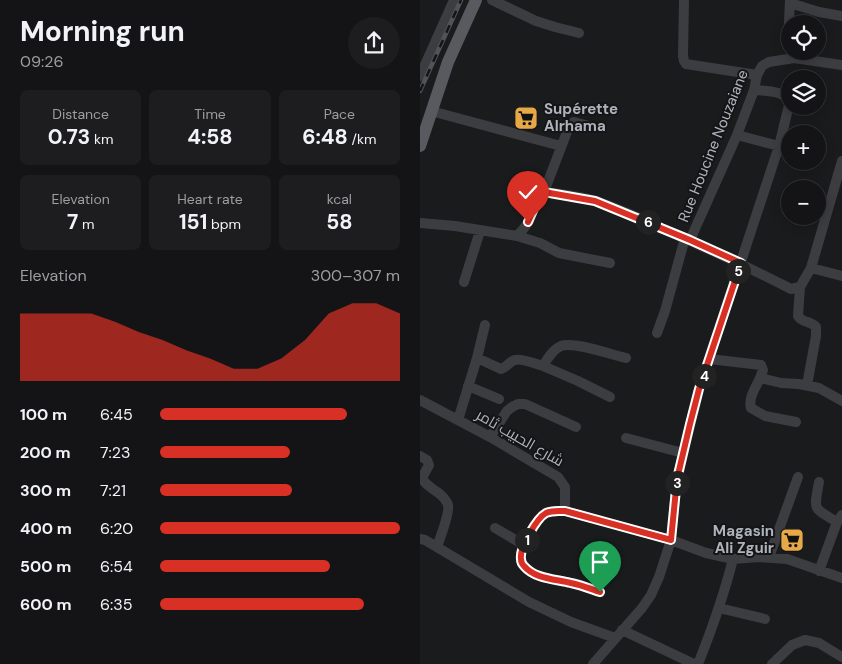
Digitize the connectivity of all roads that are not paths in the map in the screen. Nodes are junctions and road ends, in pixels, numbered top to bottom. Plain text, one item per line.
1 (454, 0) edge
2 (476, 0) edge
3 (492, 0) edge
4 (684, 0) edge
5 (790, 1) edge
6 (789, 15) edge
7 (842, 16) edge
8 (579, 33) dead end
9 (781, 58) edge
10 (818, 60) edge
11 (842, 65) edge
12 (757, 75) junction
13 (420, 76) edge
14 (754, 90) junction
15 (431, 111) junction
16 (589, 126) dead end
17 (737, 135) junction
18 (420, 146) edge
19 (561, 146) junction
20 (779, 146) junction
21 (842, 161) edge
22 (544, 192) junction
23 (420, 223) edge
24 (480, 231) junction
25 (517, 236) junction
26 (688, 239) junction
27 (610, 263) dead end
28 (741, 263) junction
29 (811, 268) junction
30 (842, 276) edge
31 (464, 282) dead end
32 (800, 287) junction
33 (485, 325) dead end
34 (657, 333) dead end
35 (477, 358) junction
36 (626, 358) dead end
37 (710, 359) junction
38 (543, 366) junction
39 (760, 378) junction
40 (807, 385) junction
41 (468, 386) junction
42 (610, 397) dead end
43 (499, 398) dead end
44 (420, 400) edge
45 (842, 401) edge
46 (458, 420) junction
47 (796, 422) dead end
48 (576, 427) dead end
49 (490, 437) junction
50 (626, 438) dead end
51 (683, 453) junction
52 (420, 456) edge
53 (798, 477) dead end
54 (818, 482) dead end
55 (565, 511) junction
56 (839, 519) edge
57 (494, 528) dead end
58 (420, 539) edge
59 (671, 540) junction
60 (524, 545) junction
61 (437, 547) junction
62 (770, 557) junction
63 (733, 559) junction
64 (819, 571) junction
65 (842, 578) edge
66 (600, 592) dead end
67 (719, 608) junction
68 (765, 619) dead end
69 (622, 630) junction
70 (615, 638) junction
71 (842, 657) edge
72 (593, 664) edge
73 (694, 664) edge
74 (698, 664) edge
75 (772, 664) edge

1 - 13 street
2 - 15 main road
3 - 8 street
4 - 12 street
5 - 6 street
5 - 7 street
9 - 12 street, Rue Houcine Nouzaiane
10 - 11 street, Rue Houcine Nouzaiane
12 - 14 street, Rue Houcine Nouzaiane
14 - 17 street, Rue Houcine Nouzaiane
14 - 20 street
15 - 18 main road
15 - 19 street
16 - 19 street
17 - 20 street
17 - 26 street, Rue Houcine Nouzaiane
19 - 22 street
20 - 28 street
21 - 29 street
22 - 25 street
22 - 26 street
23 - 24 street
24 - 25 street
24 - 31 street
25 - 27 street
26 - 28 street
26 - 34 street, Rue Houcine Nouzaiane
28 - 32 street
28 - 37 street
29 - 30 street
29 - 32 street
32 - 40 street
33 - 35 street
35 - 38 street
35 - 41 street
36 - 38 street
37 - 39 street
37 - 51 street
38 - 42 street
39 - 40 street
39 - 47 street
40 - 45 street
41 - 43 street
41 - 46 street
44 - 46 street, شارع الحبيب ثامر
46 - 49 street, شارع الحبيب ثامر
48 - 49 street
49 - 55 street, شارع الحبيب ثامر
50 - 51 street
51 - 59 street
52 - 61 street
53 - 62 street
54 - 56 street
55 - 59 street
55 - 60 street
56 - 64 street
57 - 60 street
58 - 61 street
59 - 63 street
59 - 69 street
60 - 66 street
61 - 70 street
62 - 63 street
62 - 64 street
63 - 67 street
64 - 65 street
67 - 68 street
67 - 74 street
69 - 70 street
69 - 73 street
70 - 72 street
71 - 75 street

